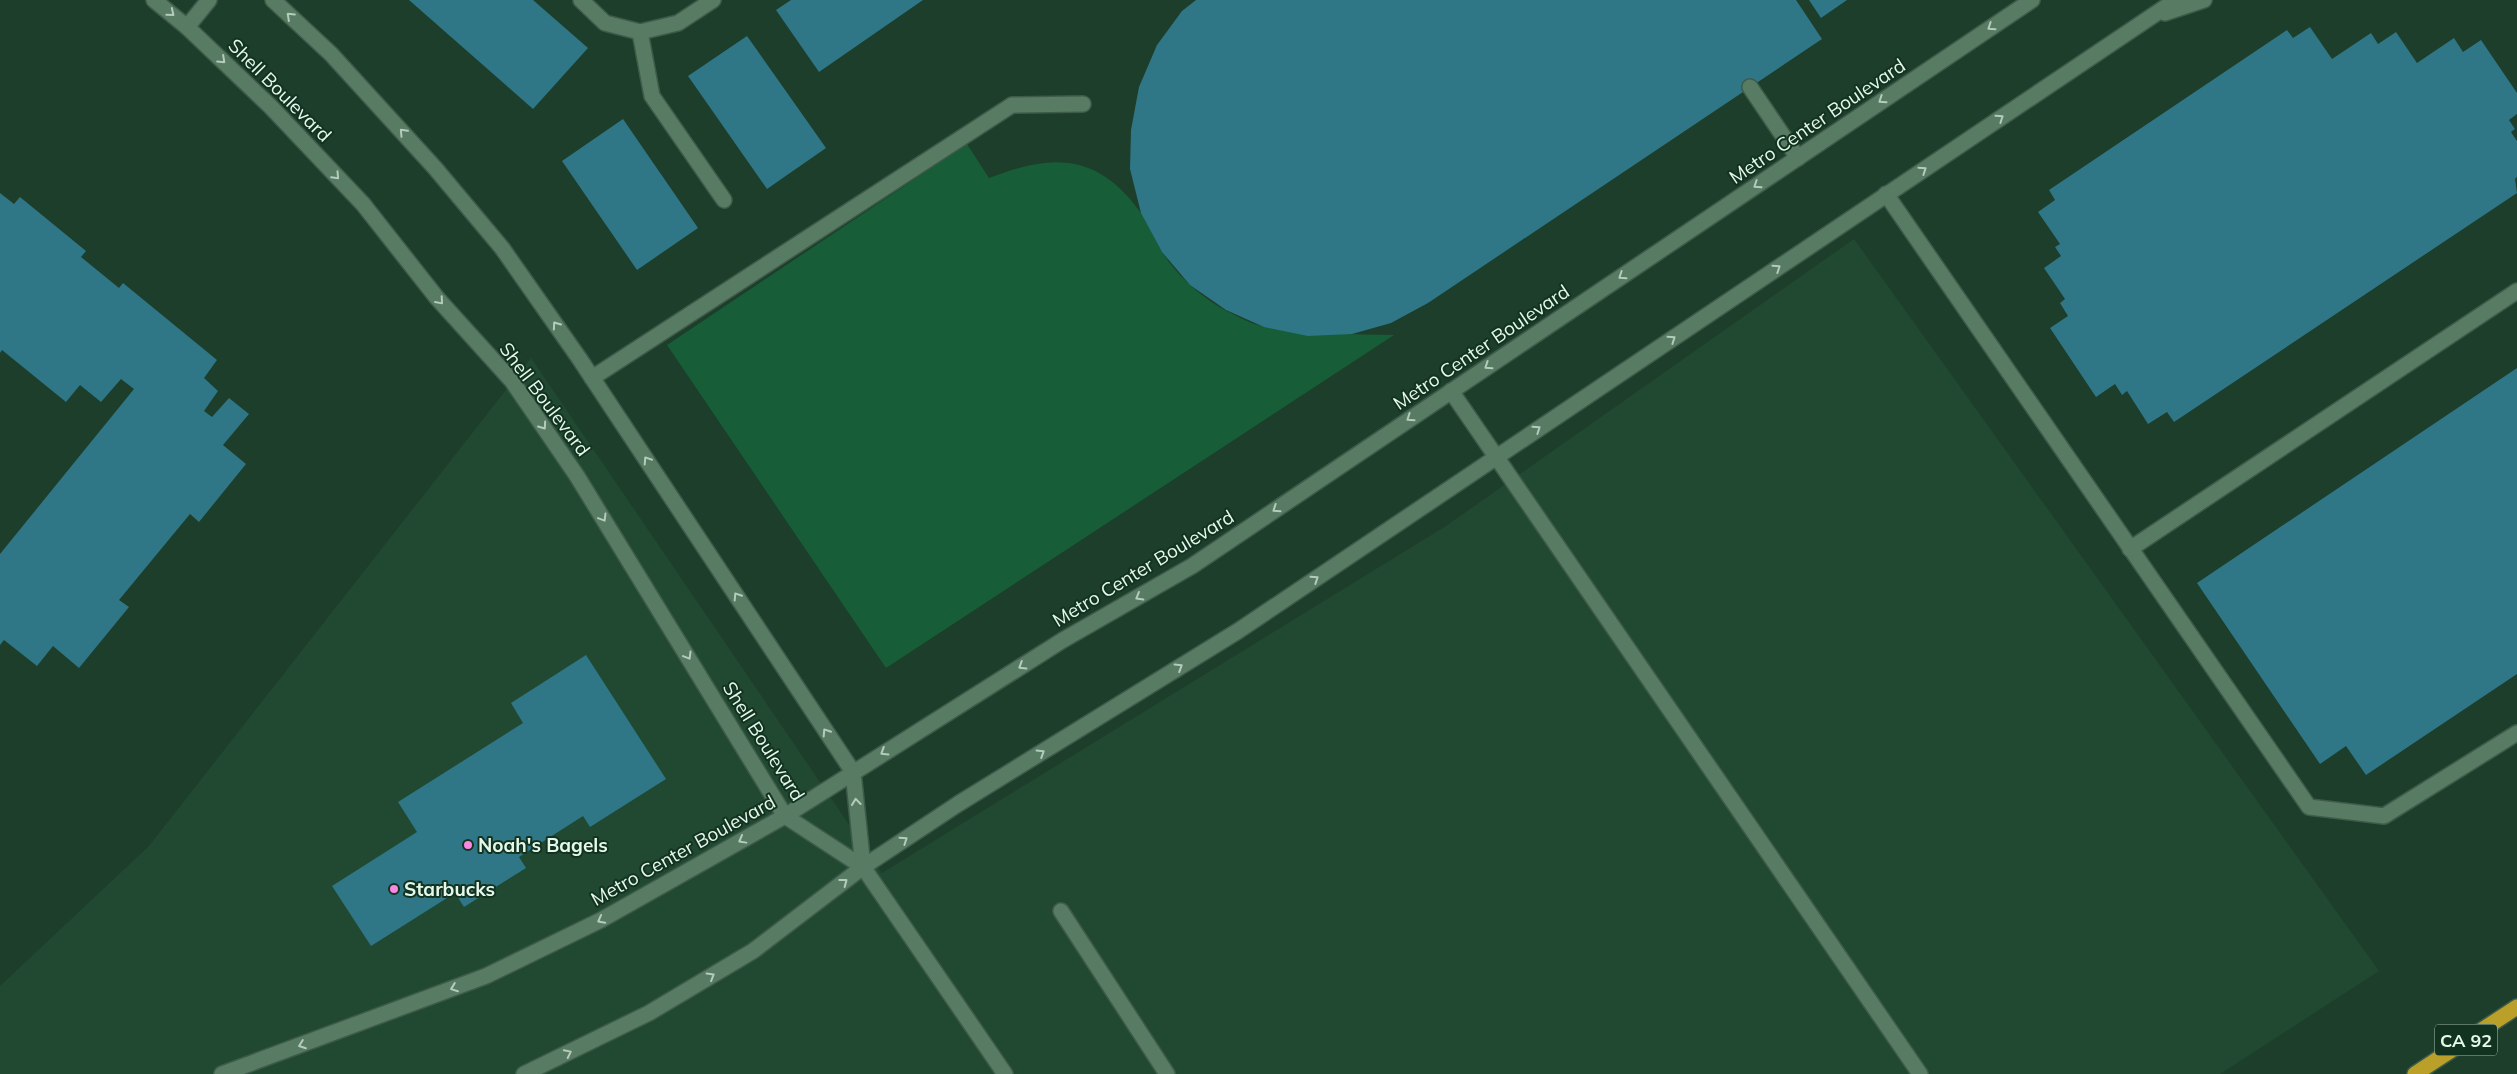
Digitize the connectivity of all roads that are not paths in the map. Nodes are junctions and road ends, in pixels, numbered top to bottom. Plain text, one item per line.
1 (154, 0) edge
2 (209, 0) edge
3 (273, 0) edge
4 (581, 0) edge
5 (713, 0) edge
6 (2032, 0) edge
7 (2176, 0) edge
8 (2204, 0) edge
9 (2150, 18) junction
10 (187, 27) junction
11 (640, 32) junction
12 (1750, 87) dead end
13 (1083, 104) dead end
14 (1798, 158) junction
15 (1886, 194) junction
16 (724, 200) dead end
17 (2517, 291) edge
18 (592, 378) junction
19 (1451, 391) junction
20 (1497, 456) junction
21 (2130, 549) junction
22 (2517, 732) edge
23 (853, 772) junction
24 (785, 816) junction
25 (863, 867) junction
26 (1061, 911) dead end
27 (2517, 1007) edge
28 (222, 1074) edge
29 (524, 1074) edge
30 (1005, 1074) edge
31 (1167, 1074) edge
32 (1920, 1074) edge
33 (2415, 1074) edge

1 -> 10 main road, Shell Boulevard
2 - 10 main road
18 -> 3 main road
4 - 11 main road
5 - 11 main road
6 -> 14 main road, Metro Center Boulevard
7 - 9 main road
8 - 9 main road
15 -> 9 main road
10 -> 24 main road, Shell Boulevard
11 - 16 main road
12 - 14 main road
13 - 18 main road
14 -> 19 main road, Metro Center Boulevard
20 -> 15 main road
15 - 21 main road
17 - 21 main road
23 -> 18 main road
19 - 20 main road
19 -> 23 main road, Metro Center Boulevard
25 -> 20 main road
20 - 32 main road
21 - 22 main road
23 - 24 main road, Metro Center Boulevard
25 -> 23 main road
24 - 25 main road, Shell Boulevard
24 -> 28 main road, Metro Center Boulevard
29 -> 25 main road
25 - 30 main road
26 - 31 main road
27 - 33 highway, CA 92

